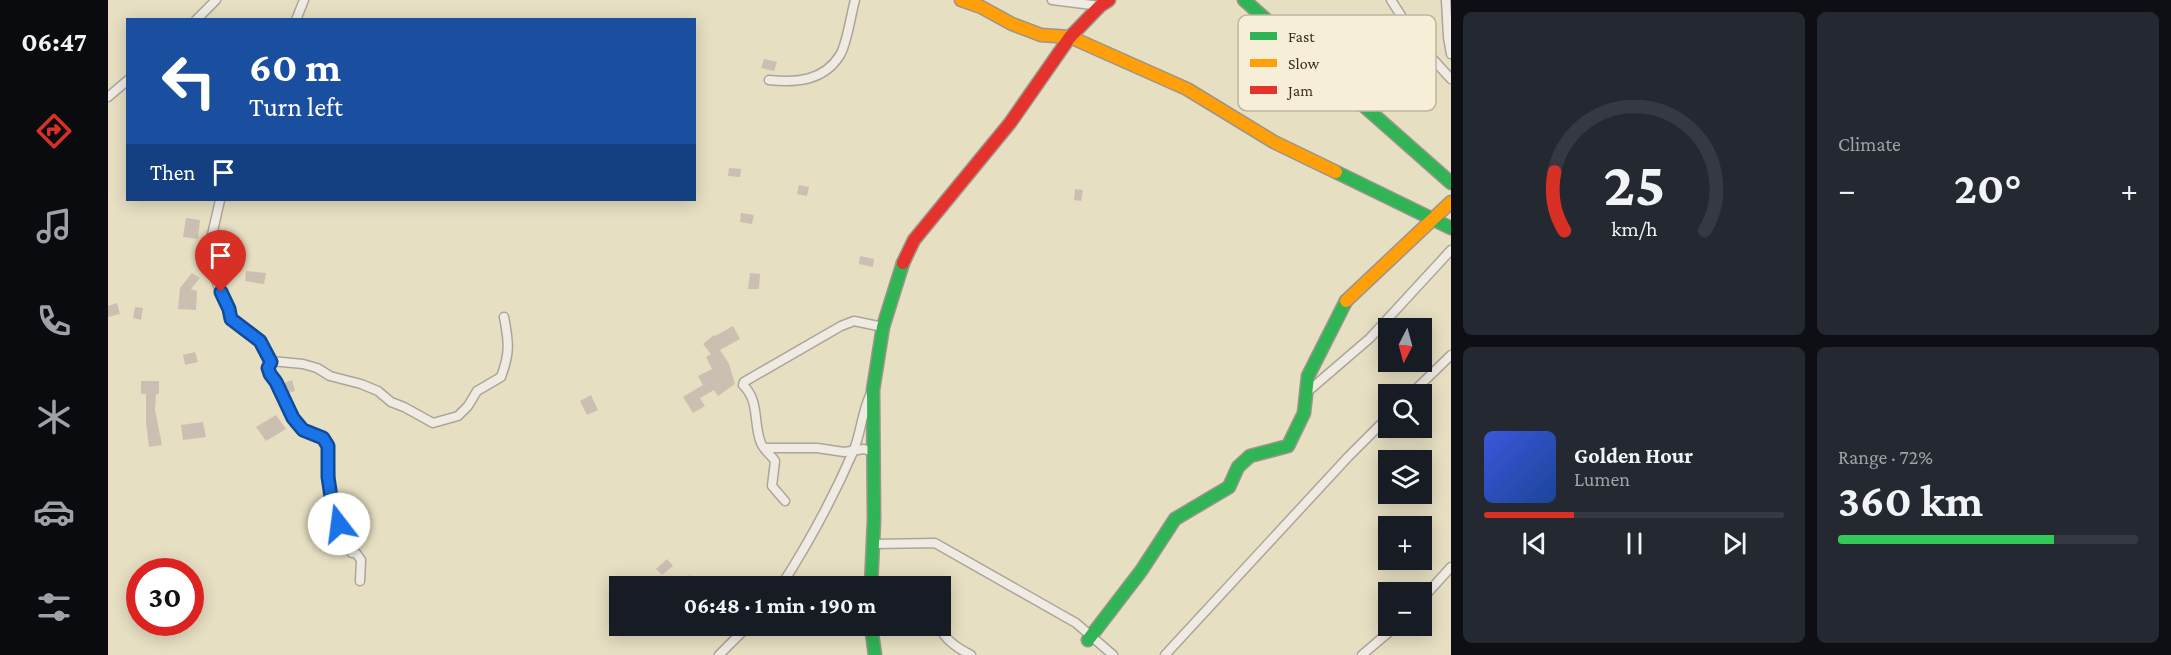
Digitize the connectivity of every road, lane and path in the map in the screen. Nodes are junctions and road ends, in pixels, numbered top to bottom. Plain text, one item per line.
1 (216, 0) edge
2 (304, 0) edge
3 (855, 0) edge
4 (961, 0) edge
5 (1052, 0) edge
6 (1244, 0) edge
7 (1391, 0) edge
8 (1446, 0) edge
9 (1104, 3) edge
10 (1261, 15) edge
11 (1401, 15) edge
12 (198, 18) edge
13 (297, 18) edge
14 (1070, 37) junction
15 (1451, 54) edge
16 (1436, 63) edge
17 (1451, 79) edge
18 (769, 80) dead end
19 (126, 82) edge
20 (108, 97) edge
21 (1370, 111) edge
22 (1451, 183) edge
23 (220, 201) edge
24 (1451, 202) edge
25 (1433, 219) junction
26 (1451, 228) edge
27 (1451, 250) edge
28 (504, 317) dead end
29 (883, 327) junction
30 (1451, 355) edge
31 (271, 362) junction
32 (1421, 384) edge
33 (873, 390) junction
34 (1306, 393) junction
35 (1378, 427) edge
36 (765, 448) junction
37 (854, 450) junction
38 (873, 452) junction
39 (785, 501) dead end
40 (873, 544) junction
41 (1451, 567) edge
42 (787, 576) edge
43 (871, 576) edge
44 (360, 581) dead end
45 (1432, 588) edge
46 (738, 636) edge
47 (873, 636) edge
48 (946, 636) edge
49 (1384, 636) edge
50 (1090, 638) junction
51 (719, 655) edge
52 (875, 655) edge
53 (971, 655) edge
54 (1113, 655) edge
55 (1164, 655) edge
56 (1362, 655) edge

1 - 12 street
2 - 13 street
3 - 18 street
4 - 14 street
5 - 9 street
6 - 10 street
7 - 11 street
8 - 15 street
9 - 14 street
14 - 25 street
14 - 29 street
16 - 17 street
19 - 20 street
21 - 22 street
23 - 31 street
24 - 25 street
25 - 26 street
25 - 34 street
27 - 34 street
28 - 31 street
29 - 33 street
29 - 36 street
30 - 32 street
31 - 44 street
33 - 37 street
33 - 38 street
34 - 50 street
35 - 55 street
36 - 37 street
36 - 39 street
37 - 38 street
37 - 42 street
38 - 40 street
40 - 43 street
40 - 50 street
41 - 45 street
46 - 51 street
47 - 52 street
48 - 53 street
49 - 56 street
50 - 54 street

